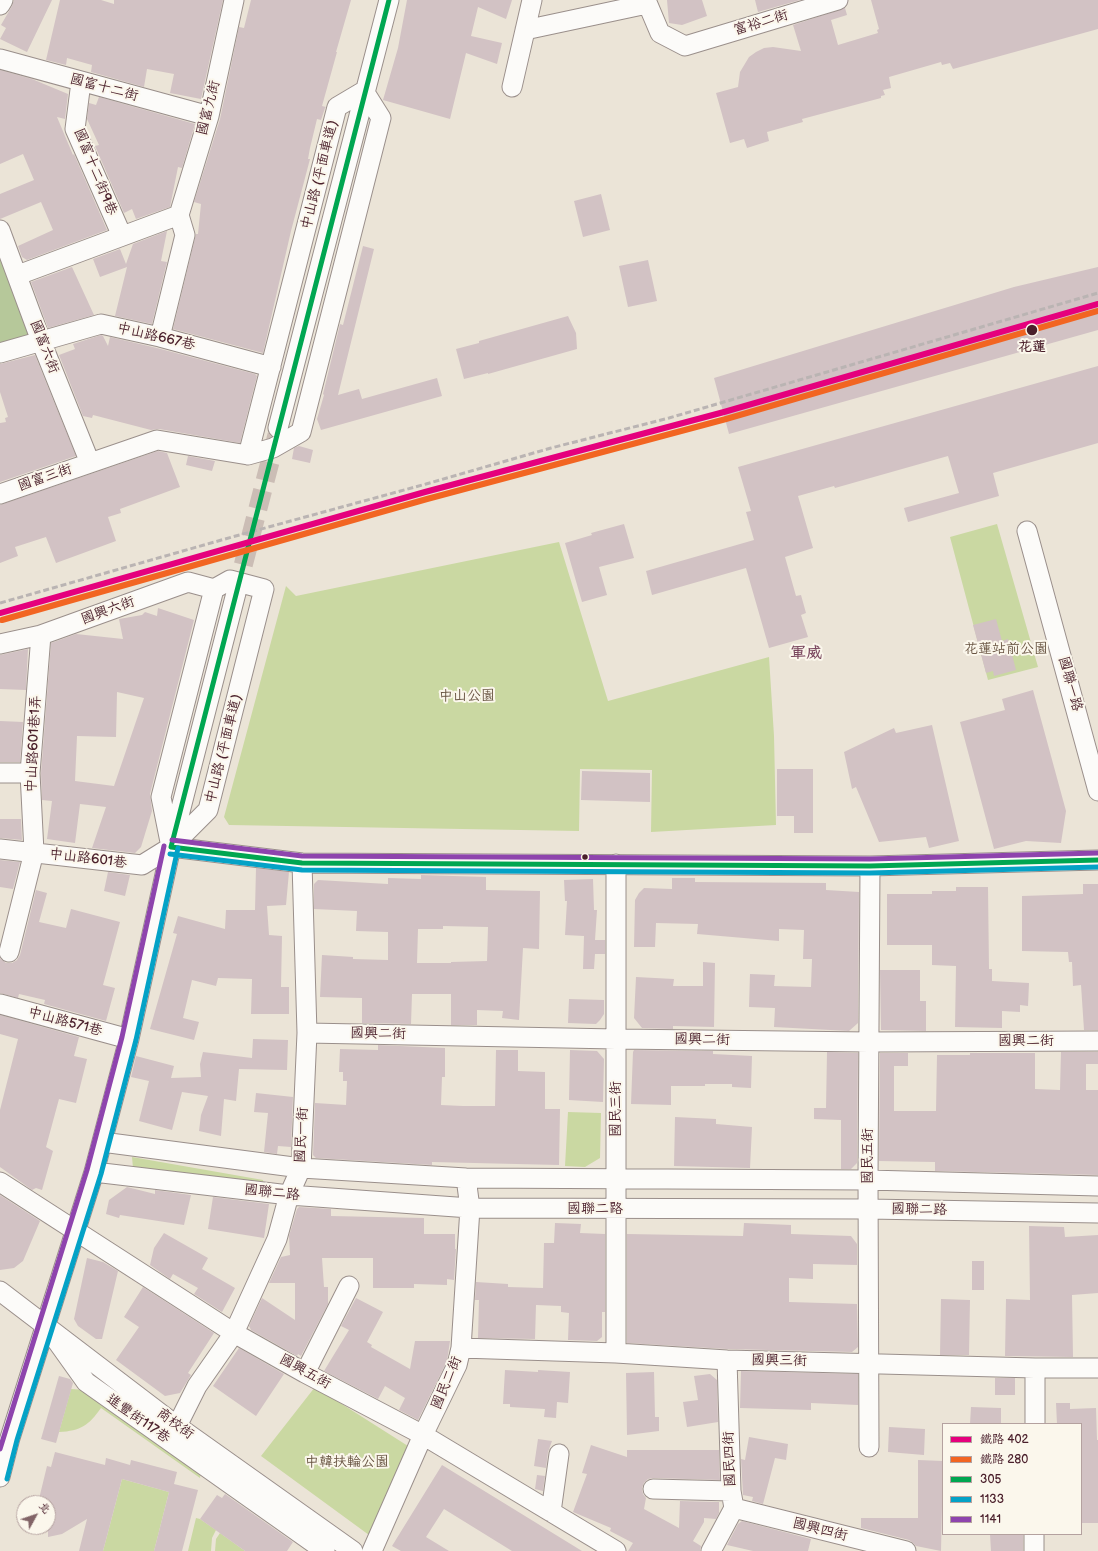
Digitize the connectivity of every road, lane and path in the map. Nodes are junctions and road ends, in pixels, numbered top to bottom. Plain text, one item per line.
1 (3, 0) edge
2 (234, 0) edge
3 (389, 0) edge
4 (532, 0) edge
5 (838, 0) edge
6 (647, 2) edge
7 (0, 5) edge
8 (525, 30) junction
9 (0, 59) edge
10 (81, 82) junction
11 (512, 87) dead end
12 (364, 91) junction
13 (209, 116) junction
14 (179, 215) junction
15 (0, 230) edge
16 (122, 236) junction
17 (18, 275) junction
18 (160, 337) junction
19 (41, 341) junction
20 (0, 353) edge
21 (271, 367) junction
22 (278, 428) tunnel mouth
23 (248, 455) junction
24 (90, 463) junction
25 (0, 494) edge
26 (1027, 531) dead end
27 (214, 589) junction
28 (236, 593) tunnel mouth
29 (41, 635) junction
30 (0, 644) edge
31 (0, 773) edge
32 (30, 773) junction
33 (1098, 791) edge
34 (171, 847) junction
35 (0, 848) edge
36 (34, 852) junction
37 (1098, 860) edge
38 (302, 863) junction
39 (616, 864) junction
40 (870, 866) junction
41 (9, 952) dead end
42 (0, 1004) edge
43 (307, 1033) junction
44 (129, 1039) junction
45 (616, 1039) junction
46 (1098, 1041) edge
47 (869, 1042) junction
48 (102, 1142) junction
49 (301, 1168) junction
50 (94, 1172) junction
51 (466, 1178) junction
52 (617, 1180) junction
53 (868, 1180) junction
54 (0, 1182) edge
55 (1098, 1186) edge
56 (289, 1195) junction
57 (470, 1208) junction
58 (868, 1209) junction
59 (616, 1210) junction
60 (1098, 1213) edge
61 (76, 1230) junction
62 (349, 1286) dead end
63 (0, 1291) edge
64 (46, 1326) junction
65 (234, 1333) junction
66 (461, 1348) junction
67 (616, 1353) junction
68 (727, 1360) junction
69 (868, 1364) junction
70 (1035, 1368) junction
71 (1098, 1368) edge
72 (305, 1373) junction
73 (1035, 1423) edge
74 (177, 1426) junction
75 (423, 1435) junction
76 (5, 1437) edge
77 (869, 1447) dead end
78 (559, 1454) dead end
79 (0, 1477) edge
80 (653, 1489) dead end
81 (733, 1500) junction
82 (552, 1512) junction
83 (1034, 1535) edge
84 (325, 1551) edge
85 (353, 1551) edge
86 (372, 1551) edge
87 (616, 1551) edge
88 (711, 1551) edge
89 (906, 1551) edge
90 (1034, 1551) edge

1 - 7 street
2 - 13 street, 國富九街
3 - 12 street
4 - 8 street
5 - 6 street, 富裕二街
6 - 8 street
8 - 11 street
9 - 10 street, 國富十二街
10 - 13 street, 國富十二街
10 - 16 street, 國富十二街9巷
12 - 21 street, 中山路 (平面車道)
12 - 22 street
12 - 23 street
13 - 14 street, 國富九街
14 - 16 street
14 - 18 street
15 - 17 street, 國富六街
16 - 17 street
17 - 19 street, 國富六街
18 - 19 street, 中山路667巷
18 - 21 street, 中山路667巷
19 - 20 street, 中山路667巷
19 - 24 street, 國富六街
21 - 23 street, 中山路 (平面車道)
23 - 24 street, 國富三街
24 - 25 street, 國富三街
26 - 33 street, 國聯一路
27 - 29 street, 國興六街
27 - 34 street
27 - 34 street, 中山路 (平面車道)
28 - 34 street
29 - 30 street, 國興六街
29 - 32 street, 中山路601巷1弄
31 - 32 street
32 - 36 street, 中山路601巷1弄
34 - 36 street, 中山路601巷
34 - 38 street
34 - 44 street
35 - 36 street, 中山路601巷
36 - 41 street, 中山路601巷1弄
37 - 40 street
38 - 39 street
38 - 43 street, 國民一街
39 - 40 street
39 - 45 street, 國民三街
40 - 47 street, 國民五街
42 - 44 street, 中山路571巷
43 - 45 street, 國興二街
43 - 49 street, 國民一街
44 - 48 street
45 - 47 street, 國興二街
45 - 52 street, 國民三街
46 - 47 street, 國興二街
47 - 53 street, 國民五街
48 - 49 street, 國聯二路
48 - 50 street
49 - 51 street, 國聯二路
49 - 56 street, 國民一街
50 - 56 street, 國聯二路
50 - 61 street
51 - 52 street, 國聯二路
51 - 57 street, 國民二街
52 - 53 street, 國聯二路
52 - 59 street, 國民三街
53 - 55 street, 國聯二路
53 - 58 street, 國民五街
54 - 61 street, 國興五街
56 - 57 street, 國聯二路
56 - 65 street, 國民一街
57 - 59 street, 國聯二路
57 - 66 street, 國民二街
58 - 59 street, 國聯二路
58 - 60 street, 國聯二路
58 - 69 street, 國民五街
59 - 67 street, 國民三街
61 - 64 street
61 - 65 street, 國興五街
62 - 72 street
63 - 64 street, 商校街
64 - 74 street, 商校街
64 - 76 street
64 - 84 street, 進豐街117巷
65 - 72 street, 國興五街
65 - 74 street, 國民一街
66 - 67 street, 國興三街
66 - 75 street, 國民二街
67 - 68 street, 國興三街
68 - 69 street, 國興三街
68 - 81 street, 國民四街
69 - 70 street, 國興三街
69 - 77 street, 國民五街
70 - 71 street, 國興三街
70 - 73 street
72 - 75 street, 國興五街
74 - 85 street, 商校街
75 - 82 street, 國興五街
75 - 86 street, 國民二街
76 - 79 street
78 - 82 street
80 - 81 street, 國興四街
81 - 88 street, 國民四街
81 - 89 street, 國興四街
82 - 87 street, 國興五街
83 - 90 street

